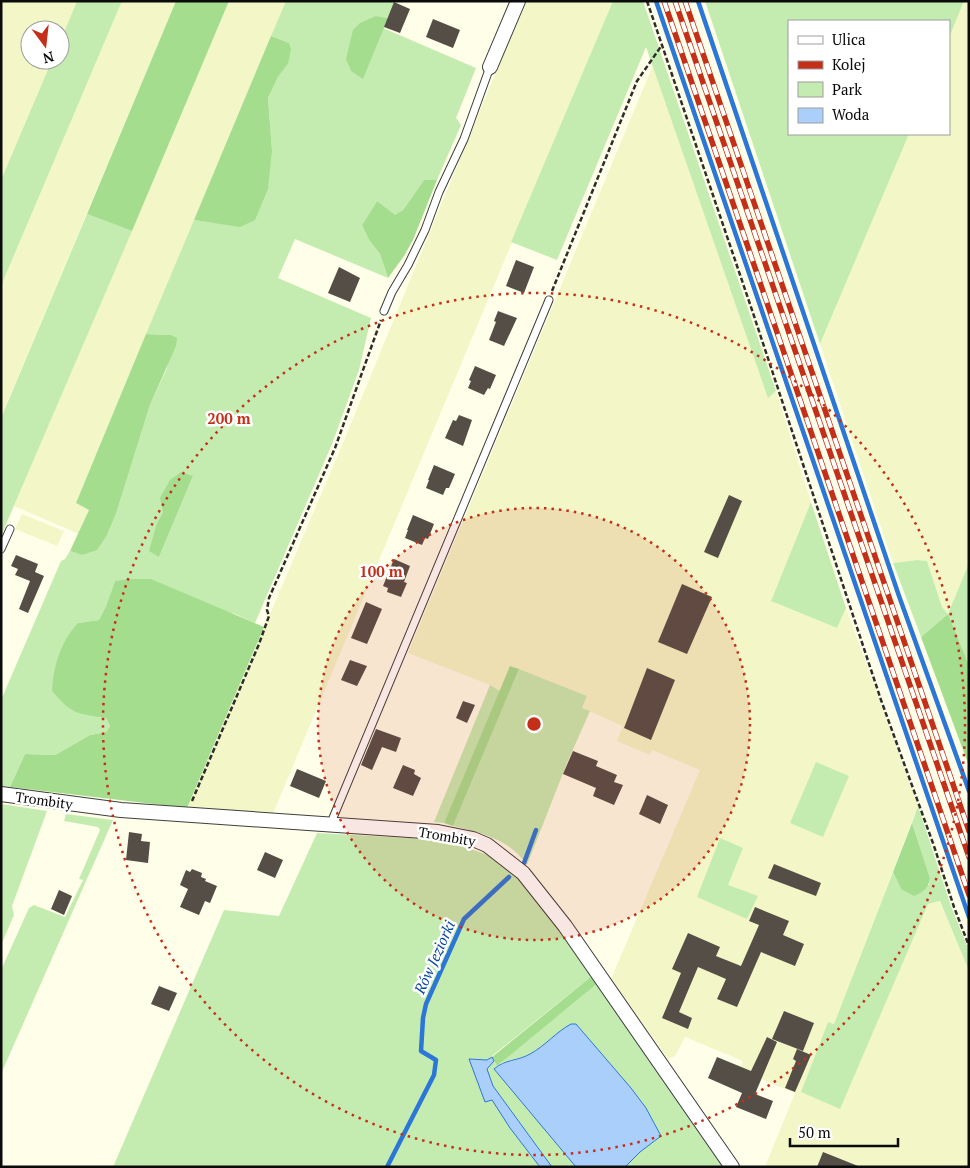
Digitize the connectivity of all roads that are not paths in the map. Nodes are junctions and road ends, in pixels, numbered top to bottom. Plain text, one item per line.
1 (518, 1) edge
2 (490, 67) joint
3 (549, 300) road end
4 (384, 311) road end
5 (10, 529) dead end
6 (1, 549) edge
7 (1, 794) edge
8 (330, 824) junction
9 (732, 1167) edge

1 - 2 street
2 - 4 lane
3 - 8 lane
5 - 6 lane
7 - 8 street, Trombity
8 - 9 street, Trombity

